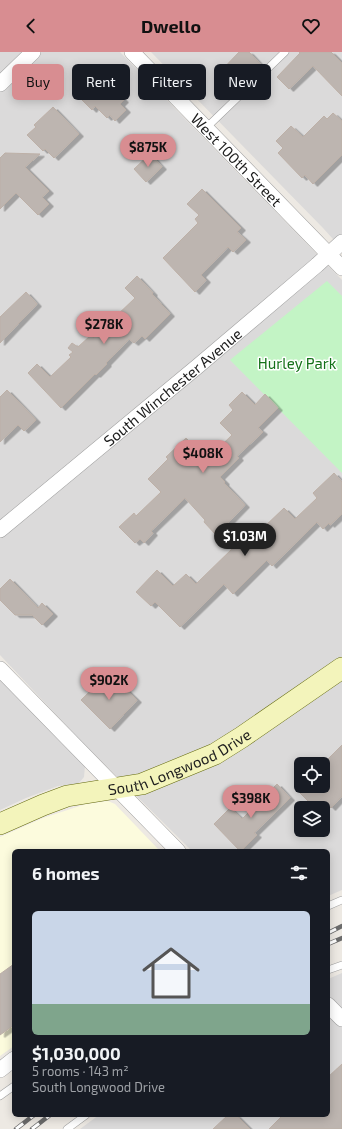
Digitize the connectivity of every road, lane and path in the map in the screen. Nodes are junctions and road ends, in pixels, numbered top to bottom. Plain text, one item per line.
1 (33, 52) edge
2 (132, 52) edge
3 (285, 52) edge
4 (0, 84) edge
5 (206, 128) junction
6 (342, 242) edge
7 (329, 255) junction
8 (342, 268) edge
9 (0, 530) edge
10 (342, 668) edge
11 (0, 669) edge
12 (117, 789) junction
13 (0, 824) edge
14 (176, 849) edge
15 (342, 900) edge
16 (330, 905) edge
17 (342, 965) edge
18 (330, 969) edge
19 (330, 1007) edge
20 (342, 1019) edge
21 (12, 1061) edge
22 (0, 1070) edge
23 (12, 1087) edge
24 (0, 1096) edge
25 (83, 1117) edge
26 (67, 1129) edge

1 - 4 street
2 - 5 street, West 100th Street
3 - 5 lane
5 - 7 street, West 100th Street
6 - 7 street, South Winchester Avenue
7 - 8 street, West 100th Street
7 - 9 street, South Winchester Avenue
10 - 12 street, South Longwood Drive
11 - 12 street
12 - 13 street, South Longwood Drive
12 - 14 street
15 - 16 lane
17 - 18 lane
19 - 20 street
21 - 22 street
23 - 24 lane
25 - 26 lane

